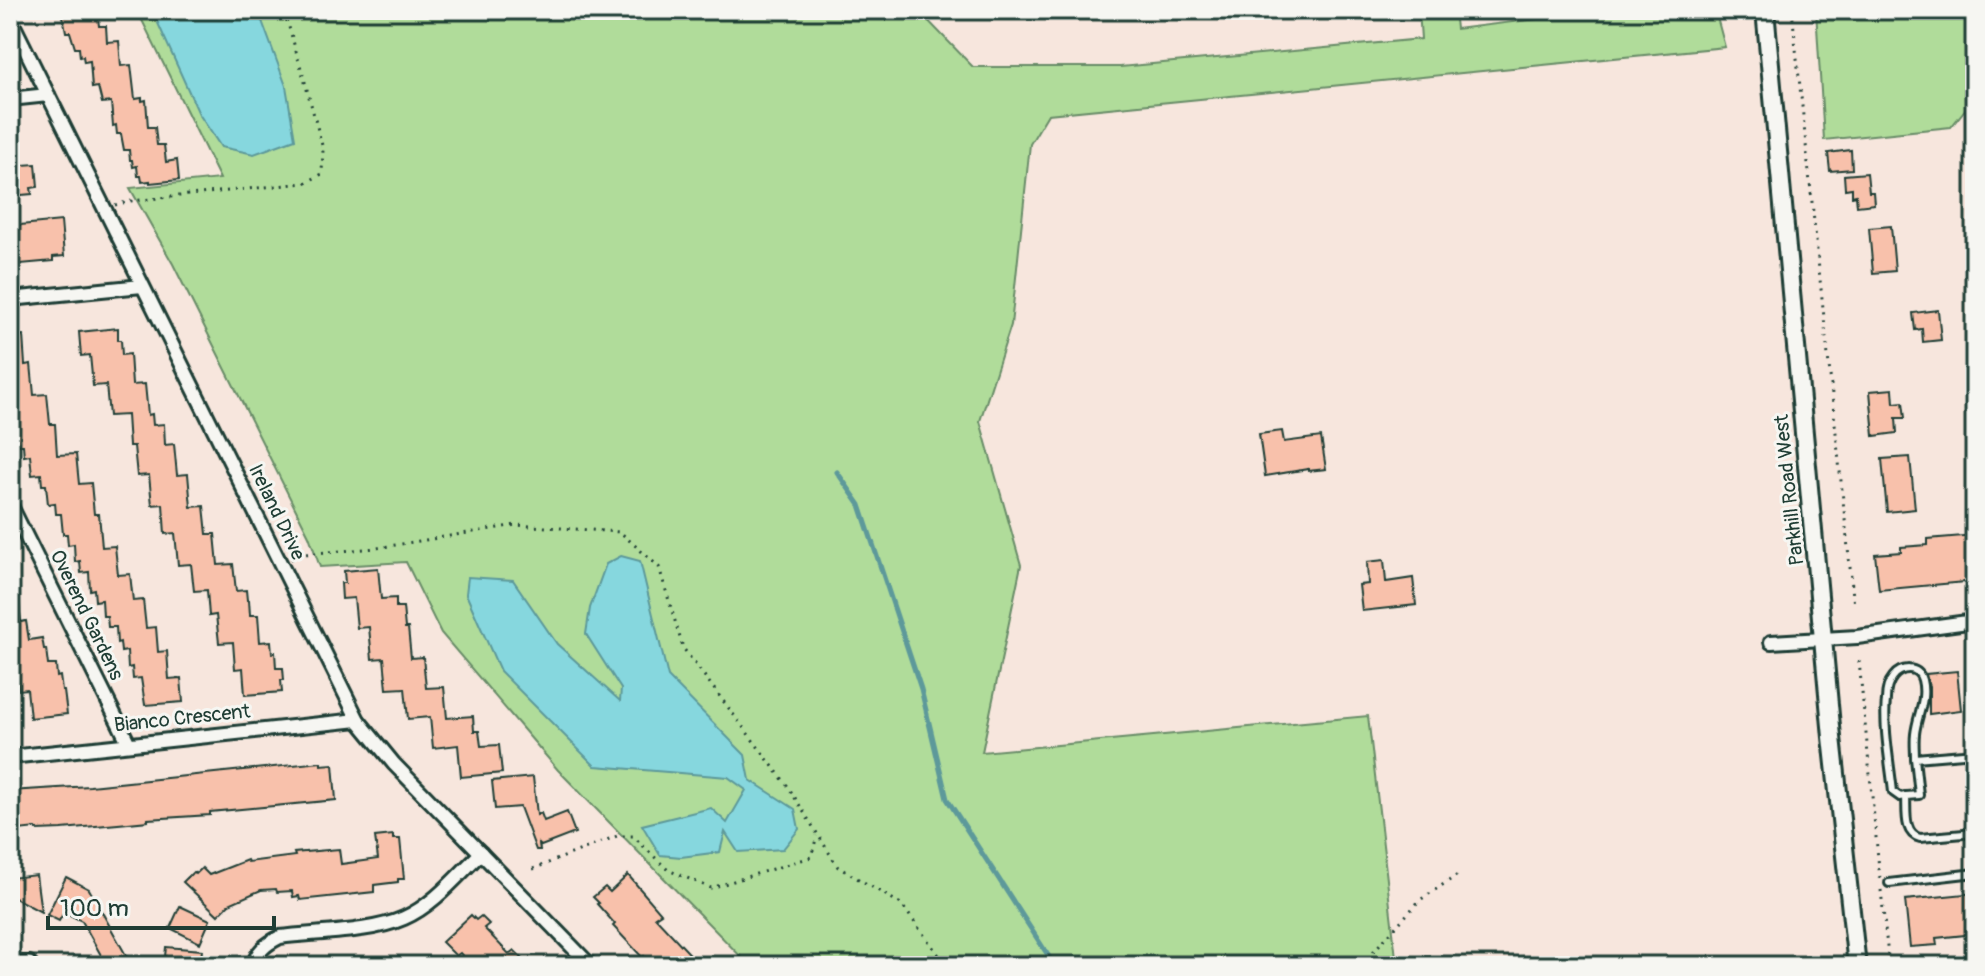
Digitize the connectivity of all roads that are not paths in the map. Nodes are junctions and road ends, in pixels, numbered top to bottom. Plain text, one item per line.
1 (1765, 10) edge
2 (10, 18) edge
3 (48, 95) junction
4 (10, 99) edge
5 (142, 286) junction
6 (10, 299) edge
7 (10, 504) edge
8 (1975, 621) edge
9 (1823, 638) junction
10 (1771, 642) dead end
11 (1975, 694) edge
12 (358, 720) junction
13 (1975, 722) edge
14 (129, 744) junction
15 (1975, 753) edge
16 (10, 757) edge
17 (1915, 758) junction
18 (1906, 796) junction
19 (1975, 833) edge
20 (481, 853) junction
21 (1975, 873) edge
22 (1889, 883) dead end
23 (10, 963) edge
24 (31, 966) edge
25 (253, 966) edge
26 (591, 966) edge
27 (1857, 966) edge

1 - 9 main road, Parkhill Road West
2 - 3 street, Ireland Drive
3 - 4 street
3 - 5 street, Ireland Drive
5 - 6 street
5 - 12 street, Ireland Drive
7 - 14 street, Overend Gardens
8 - 9 street
9 - 10 street
9 - 27 main road, Parkhill Road West
11 - 13 lane
12 - 14 street, Bianco Crescent
12 - 20 street, Ireland Drive
14 - 16 street, Bianco Crescent
15 - 17 lane
17 - 18 lane
17 - 18 lane
18 - 19 lane
20 - 25 street
20 - 26 street, Ireland Drive
21 - 22 lane
23 - 24 street

